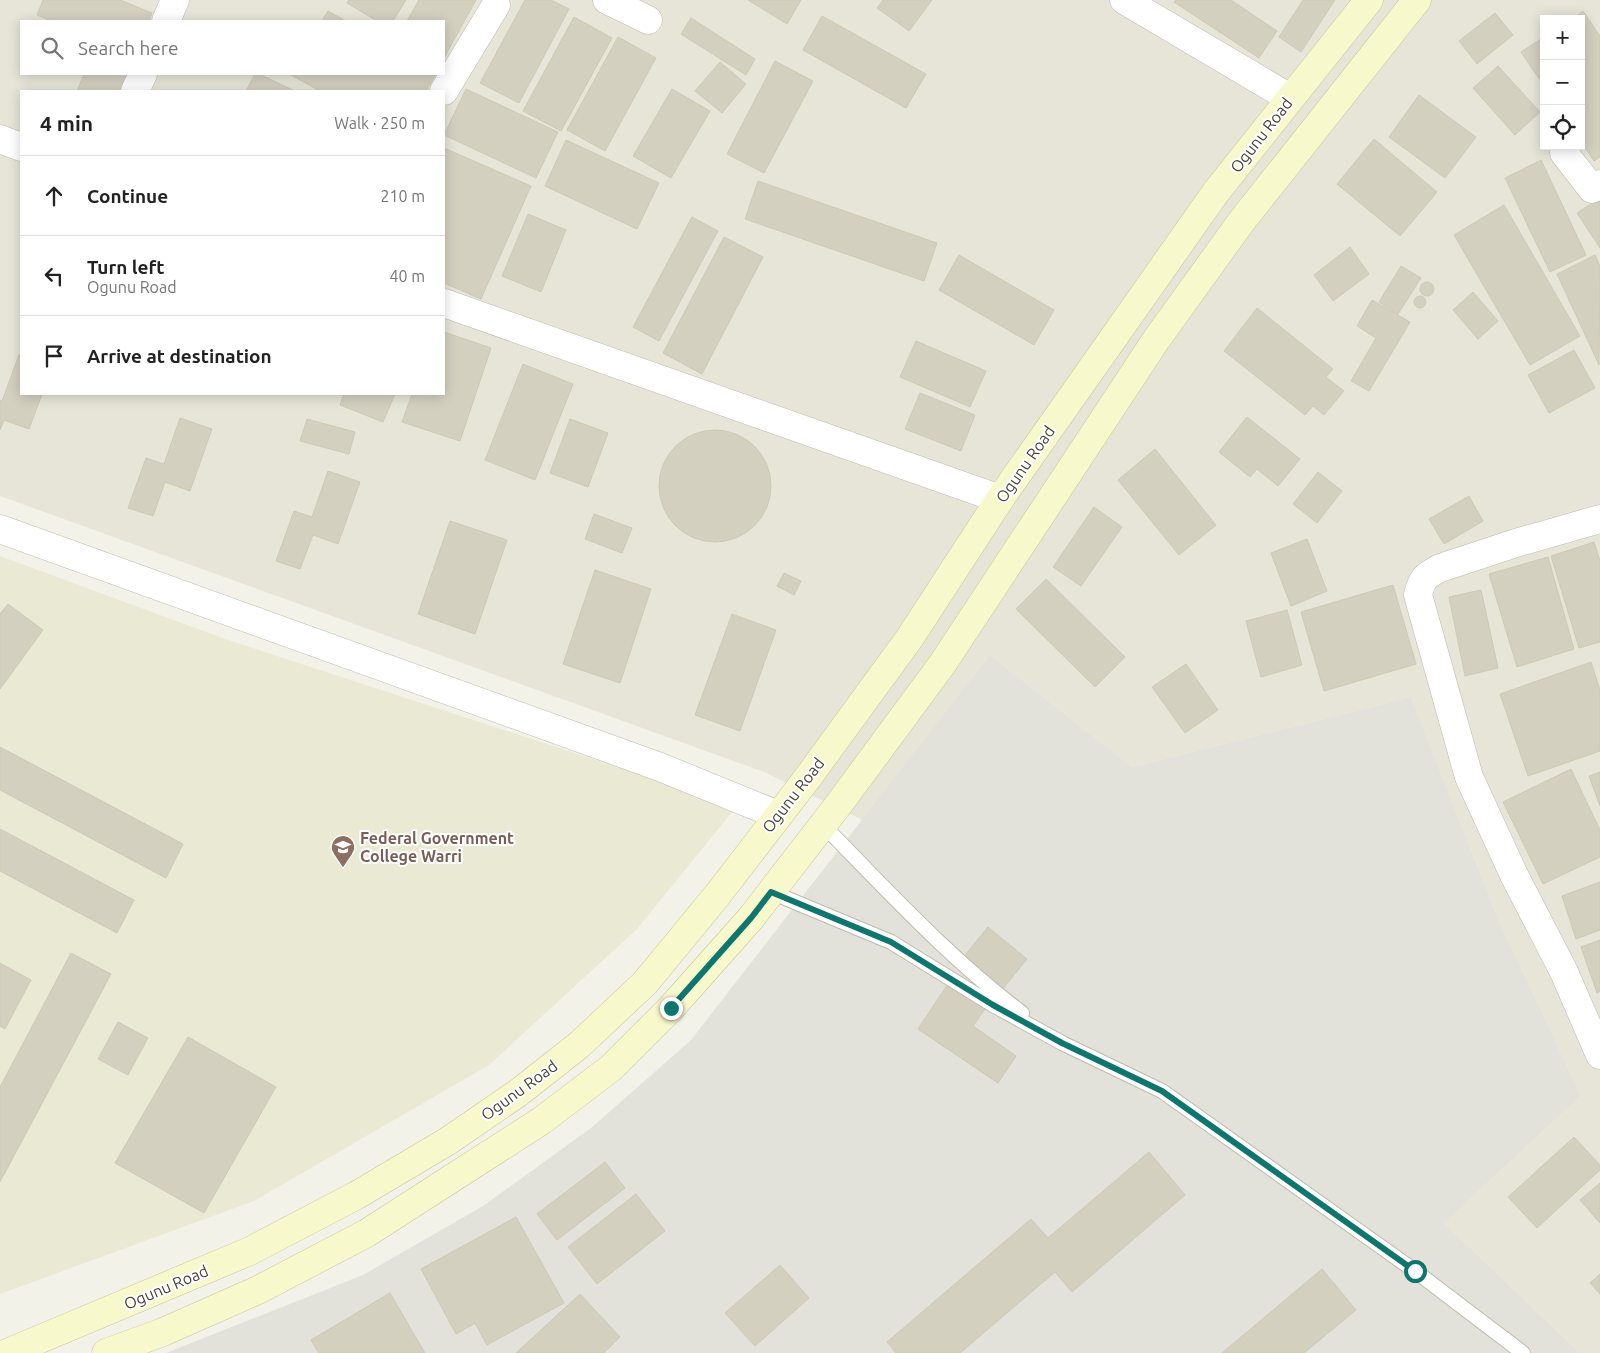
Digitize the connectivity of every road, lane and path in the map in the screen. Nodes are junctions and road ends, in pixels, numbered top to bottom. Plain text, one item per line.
1 (175, 0) edge
2 (607, 0) edge
3 (1124, 0) edge
4 (1369, 0) edge
5 (1417, 0) edge
6 (496, 5) dead end
7 (166, 20) edge
8 (648, 20) dead end
9 (143, 75) edge
10 (136, 90) edge
11 (445, 90) edge
12 (1290, 98) junction
13 (0, 139) edge
14 (20, 147) edge
15 (1564, 153) dead end
16 (1600, 184) edge
17 (445, 303) edge
18 (1000, 499) junction
19 (1600, 519) edge
20 (0, 529) edge
21 (778, 815) junction
22 (822, 824) junction
23 (771, 892) junction
24 (1062, 1043) junction
25 (1600, 1055) edge
26 (7, 1353) edge
27 (106, 1353) edge
28 (1523, 1353) edge

1 - 7 street
2 - 8 street
3 - 12 street
4 - 12 main road, Ogunu Road
5 - 22 main road
6 - 11 street
9 - 10 street
12 - 18 main road, Ogunu Road
13 - 14 street
15 - 16 street
17 - 18 street
18 - 21 main road, Ogunu Road
19 - 25 street
20 - 21 street
21 - 26 main road, Ogunu Road
22 - 23 main road
22 - 24 lane
23 - 24 lane
23 - 27 main road
24 - 28 lane

